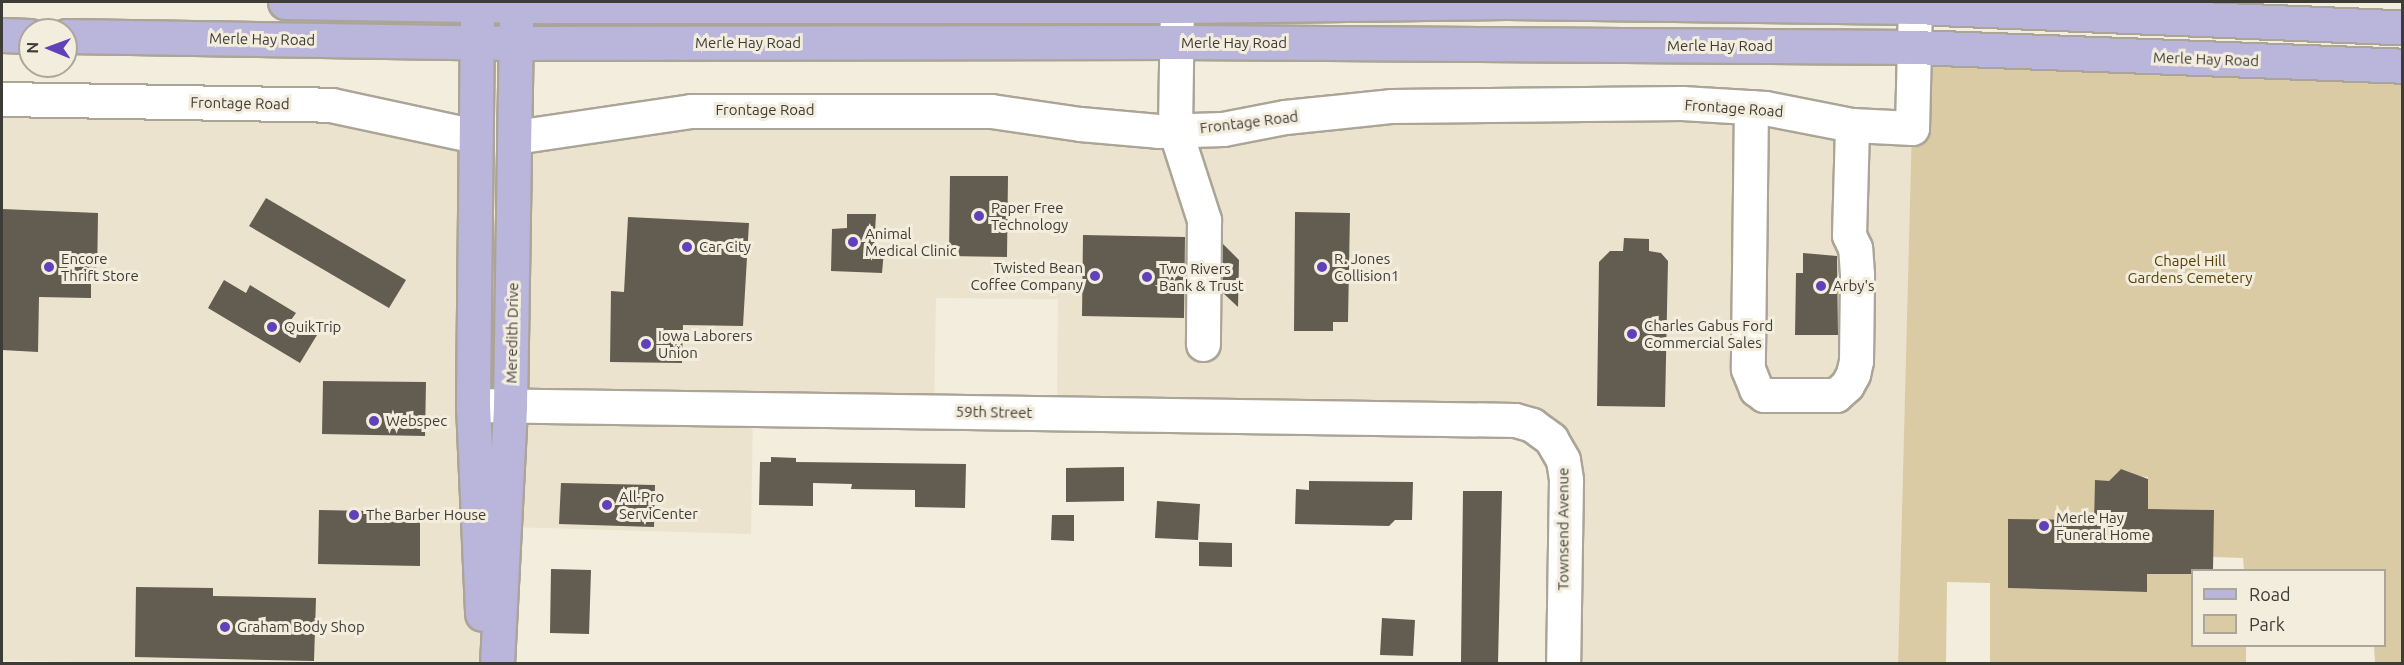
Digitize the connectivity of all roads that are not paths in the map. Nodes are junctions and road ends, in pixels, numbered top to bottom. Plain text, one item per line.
1 (285, 2) edge
2 (1506, 2) edge
3 (477, 3) edge
4 (516, 4) edge
5 (1177, 4) edge
6 (1914, 22) edge
7 (2403, 27) edge
8 (2, 35) edge
9 (18, 36) edge
10 (78, 36) edge
11 (477, 42) junction
12 (1177, 42) junction
13 (516, 43) junction
14 (2403, 66) edge
15 (2, 99) edge
16 (1751, 107) junction
17 (1852, 125) junction
18 (1175, 130) junction
19 (475, 136) junction
20 (515, 137) junction
21 (1203, 344) dead end
22 (472, 405) junction
23 (510, 405) junction
24 (1515, 420) joint
25 (483, 663) edge
26 (498, 663) edge
27 (1563, 663) edge

1 - 3 main road, Merle Hay Road
2 - 5 main road, Merle Hay Road
2 - 6 main road, Merle Hay Road
3 - 4 main road, Merle Hay Road
3 - 11 main road
4 - 5 main road, Merle Hay Road
4 - 13 main road, Meredith Drive
5 - 12 street
6 - 7 main road, Merle Hay Road
6 - 12 main road, Merle Hay Road
6 - 14 main road, Merle Hay Road
6 - 17 street, Frontage Road
8 - 9 main road
10 - 11 main road, Merle Hay Road
11 - 13 main road, Merle Hay Road
11 - 19 main road
12 - 13 main road, Merle Hay Road
12 - 18 street
13 - 20 main road, Meredith Drive
15 - 19 street, Frontage Road
16 - 17 street, Frontage Road
16 - 17 street
16 - 18 street, Frontage Road
18 - 20 street, Frontage Road
18 - 21 street
19 - 22 main road
20 - 23 main road, Meredith Drive
22 - 23 street, 59th Street
22 - 25 main road
23 - 24 street, 59th Street
23 - 26 main road, Meredith Drive
24 - 27 street, Townsend Avenue

